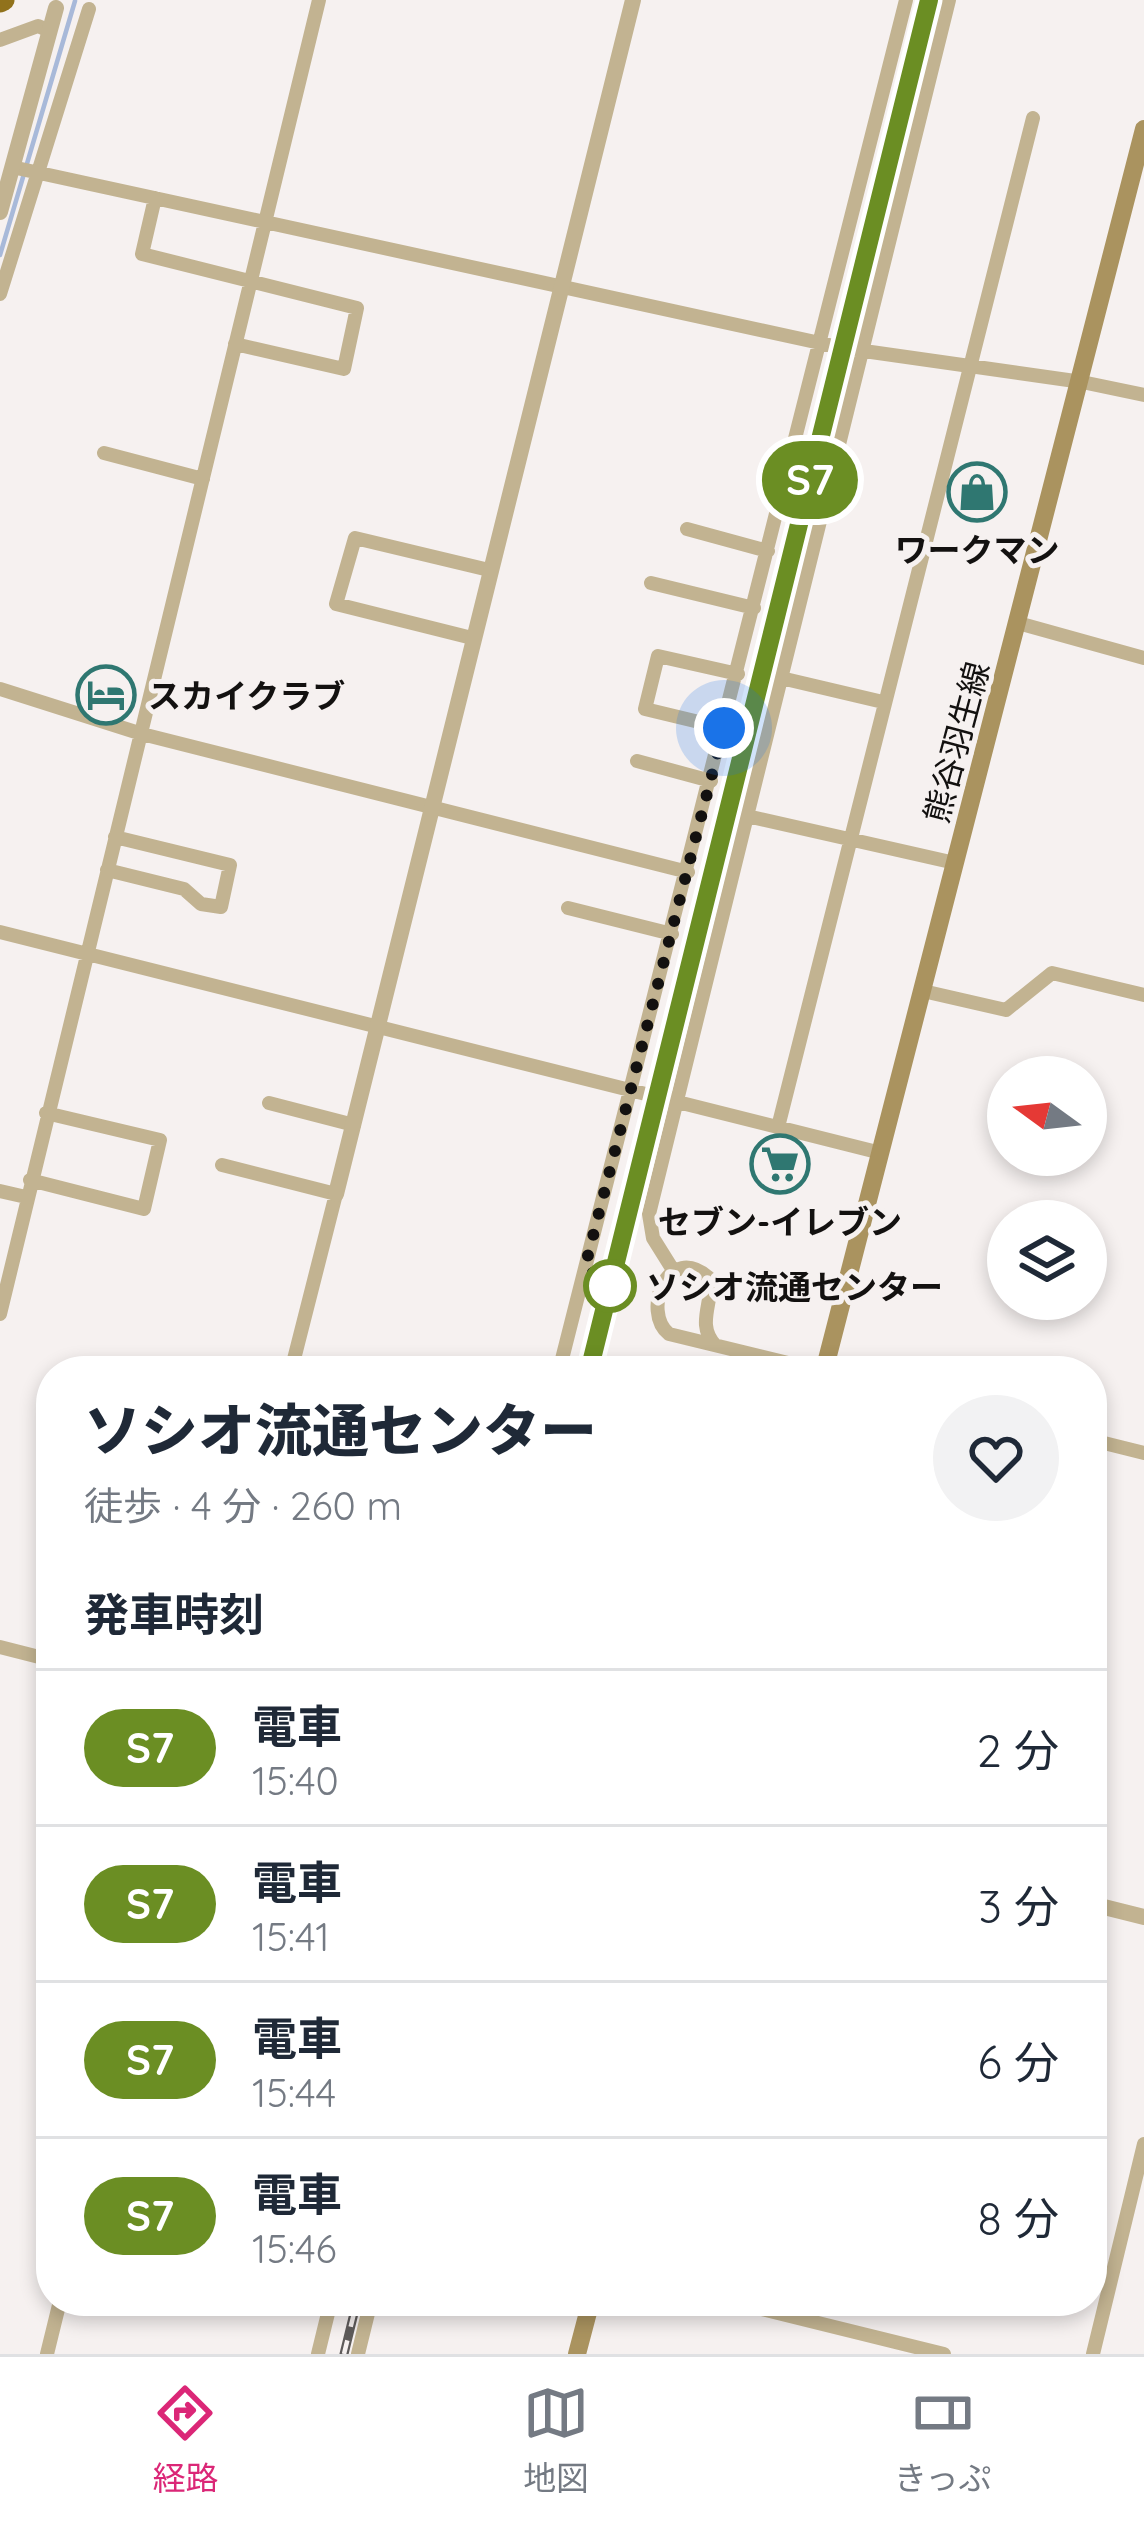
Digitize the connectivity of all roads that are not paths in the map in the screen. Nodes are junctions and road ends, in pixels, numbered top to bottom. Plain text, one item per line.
1 (319, 0) edge
2 (633, 0) edge
3 (906, 0) edge
4 (950, 0) edge
5 (56, 8) dead end
6 (89, 9) dead end
7 (50, 31) junction
8 (0, 40) edge
9 (1033, 118) dead end
10 (1144, 129) edge
11 (25, 170) junction
12 (155, 198) junction
13 (0, 212) edge
14 (264, 220) junction
15 (250, 281) junction
16 (562, 286) junction
17 (0, 294) edge
18 (820, 343) junction
19 (235, 344) junction
20 (863, 350) junction
21 (969, 365) junction
22 (1082, 382) junction
23 (1144, 395) edge
24 (104, 453) dead end
25 (203, 479) junction
26 (687, 530) dead end
27 (768, 550) junction
28 (489, 570) junction
29 (651, 583) dead end
30 (754, 608) junction
31 (1018, 623) junction
32 (472, 638) junction
33 (1144, 658) edge
34 (738, 674) junction
35 (781, 678) junction
36 (0, 689) edge
37 (884, 702) junction
38 (724, 728) junction
39 (142, 734) junction
40 (638, 761) dead end
41 (711, 781) junction
42 (430, 804) junction
43 (747, 816) junction
44 (115, 837) junction
45 (852, 840) junction
46 (955, 863) junction
47 (107, 870) junction
48 (688, 872) junction
49 (568, 908) dead end
50 (0, 932) edge
51 (672, 934) junction
52 (86, 953) junction
53 (923, 991) junction
54 (1144, 995) edge
55 (379, 1028) junction
56 (633, 1089) junction
57 (676, 1099) junction
58 (269, 1103) dead end
59 (46, 1113) junction
60 (354, 1125) junction
61 (778, 1127) junction
62 (881, 1153) junction
63 (222, 1165) dead end
64 (30, 1180) junction
65 (0, 1190) edge
66 (336, 1194) junction
67 (26, 1197) junction
68 (0, 1229) edge
69 (18, 1234) junction
70 (673, 1270) junction
71 (2, 1295) edge
72 (0, 1314) edge
73 (716, 1345) junction
74 (295, 1356) edge
75 (563, 1356) edge
76 (761, 1356) edge
77 (827, 1356) edge
78 (1107, 1444) edge
79 (1144, 1454) edge
80 (0, 1648) edge
81 (36, 1656) edge
82 (1107, 1908) edge
83 (1144, 1917) edge
84 (1144, 2144) edge
85 (1107, 2296) edge
86 (56, 2316) edge
87 (327, 2316) edge
88 (367, 2316) edge
89 (587, 2316) edge
90 (790, 2316) edge
91 (1102, 2316) edge
92 (47, 2354) edge
93 (318, 2354) edge
94 (358, 2354) edge
95 (577, 2354) edge
96 (944, 2354) edge
97 (1093, 2354) edge

1 - 14 street
2 - 16 street
3 - 18 street
4 - 20 street
5 - 7 street
6 - 11 street
7 - 8 street
7 - 11 street
9 - 21 street
10 - 22 main road, 熊谷羽生線
11 - 12 street
11 - 13 street
11 - 17 street
12 - 14 street
12 - 15 street
14 - 15 street
14 - 16 street
15 - 19 street
15 - 19 street
16 - 18 street
16 - 28 street
18 - 20 street
18 - 27 street
19 - 25 street
20 - 21 street
20 - 35 street
21 - 22 street
21 - 37 street
22 - 23 street
22 - 31 main road, 熊谷羽生線
24 - 25 street
25 - 39 street
26 - 27 street
27 - 30 street
28 - 32 street
28 - 32 street
29 - 30 street
30 - 34 street
31 - 33 street
31 - 46 main road, 熊谷羽生線
32 - 42 street
34 - 38 street
34 - 38 street
35 - 37 street
35 - 43 street
36 - 39 street
37 - 45 street
38 - 41 street
39 - 42 street
39 - 44 street
40 - 41 street
41 - 48 street
42 - 48 street
42 - 55 street
43 - 45 street
43 - 57 street
44 - 47 street
44 - 47 street
45 - 46 street
45 - 61 street
46 - 53 main road, 熊谷羽生線
47 - 52 street
48 - 51 street
49 - 51 street
50 - 52 street
51 - 56 street
52 - 55 street
52 - 59 street
53 - 54 street
53 - 62 main road, 熊谷羽生線
55 - 56 street
55 - 60 street
56 - 57 street
56 - 75 street
57 - 61 street
57 - 70 street
58 - 60 street
59 - 64 street
59 - 64 street
60 - 66 street
61 - 62 street
62 - 77 main road, 熊谷羽生線
63 - 66 street
64 - 67 street
65 - 67 street
66 - 74 street
67 - 69 street
68 - 69 street
69 - 71 street
70 - 73 street
70 - 73 street
71 - 72 street
73 - 76 street
78 - 79 street
80 - 81 street
82 - 83 street
84 - 85 street
86 - 92 street
87 - 93 street
88 - 94 street
89 - 95 main road
90 - 96 street
91 - 97 street

